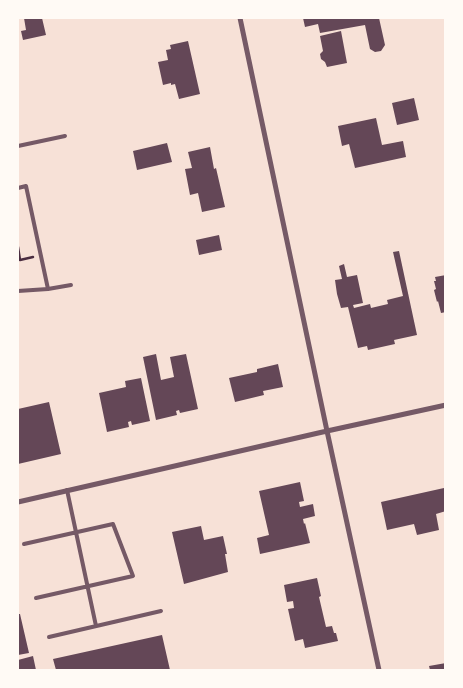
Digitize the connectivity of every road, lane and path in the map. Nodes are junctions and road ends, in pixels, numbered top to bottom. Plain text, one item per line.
1 (240, 18) edge
2 (66, 136) dead end
3 (18, 146) edge
4 (18, 188) edge
5 (18, 247) edge
6 (34, 257) dead end
7 (71, 285) dead end
8 (48, 289) junction
9 (18, 291) edge
10 (446, 405) edge
11 (327, 431) junction
12 (67, 490) junction
13 (18, 502) edge
14 (76, 532) junction
15 (24, 544) dead end
16 (87, 586) junction
17 (36, 598) dead end
18 (161, 611) dead end
19 (96, 626) junction
20 (49, 637) dead end
21 (379, 670) edge

1 - 11 street
2 - 3 lane
4 - 8 lane
5 - 6 path
7 - 8 lane
8 - 9 lane
10 - 11 street
11 - 12 street
11 - 21 street
12 - 13 street
12 - 14 lane
14 - 15 lane
14 - 16 lane
14 - 16 lane
16 - 17 lane
16 - 19 lane
18 - 19 lane
19 - 20 lane

